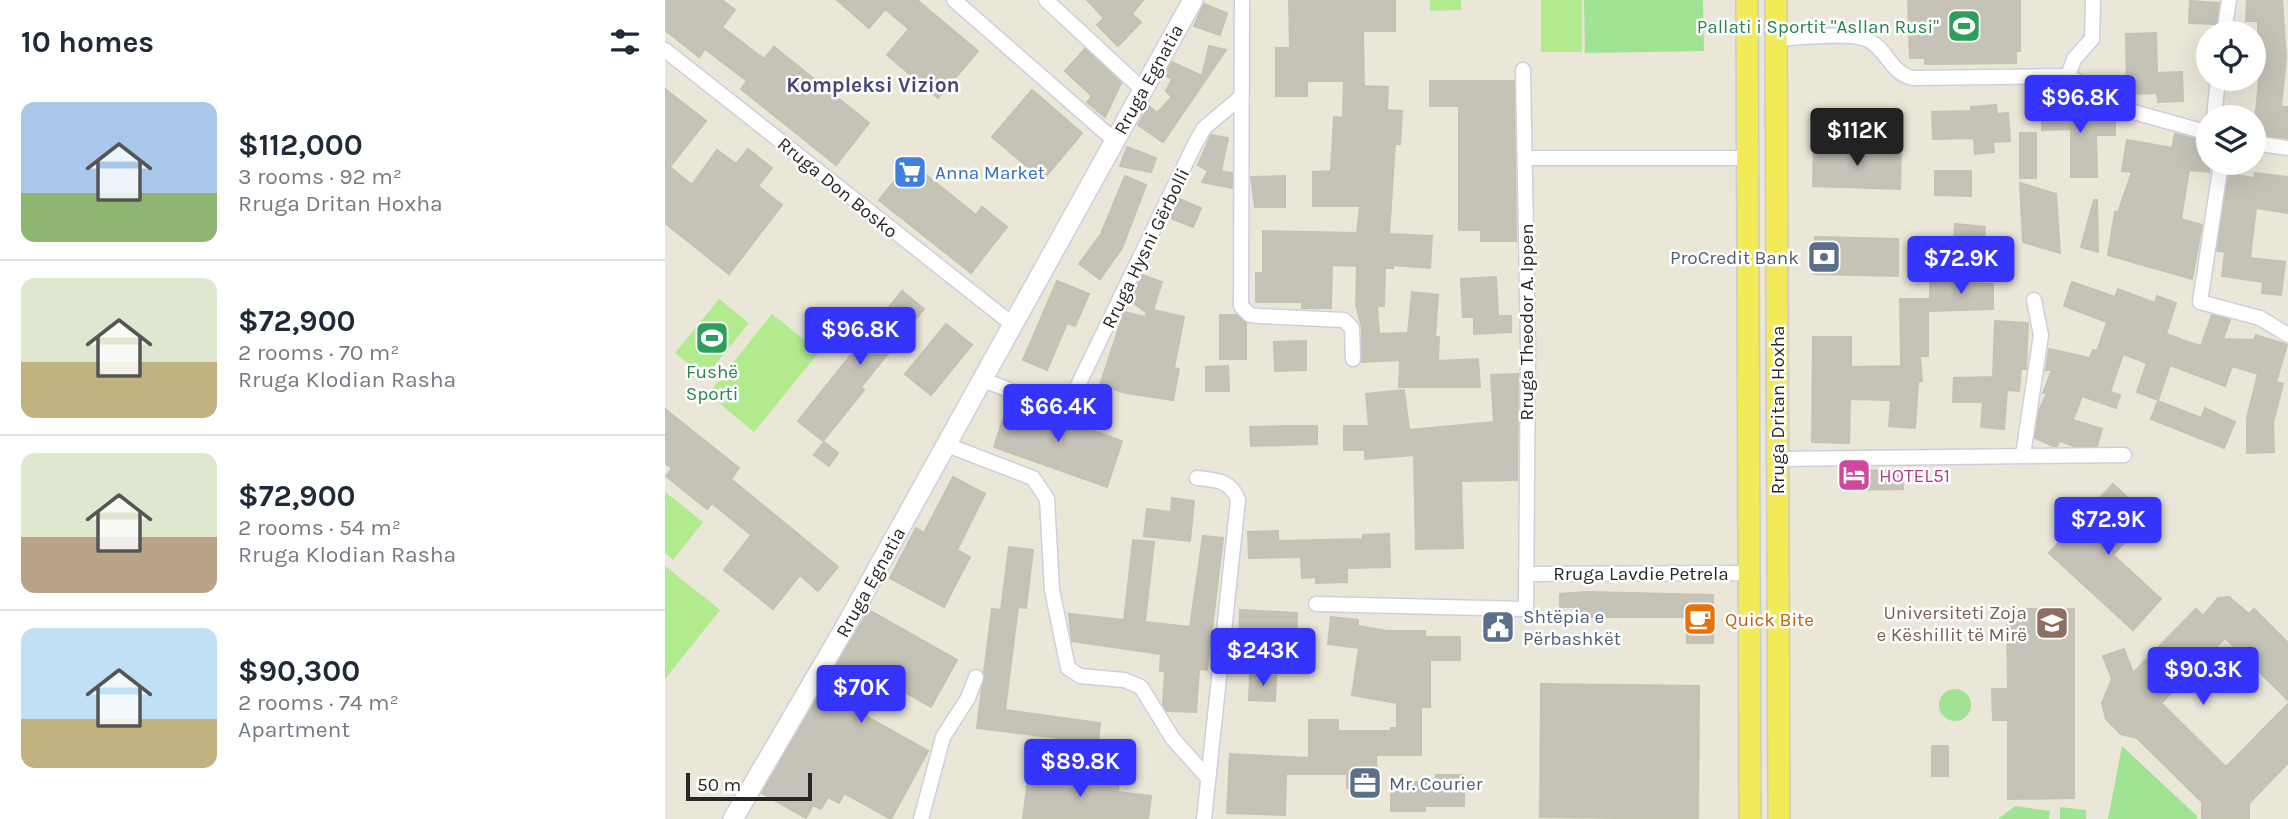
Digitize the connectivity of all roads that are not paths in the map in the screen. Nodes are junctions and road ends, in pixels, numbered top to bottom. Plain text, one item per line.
1 (954, 0) edge
2 (1046, 0) edge
3 (1193, 0) edge
4 (1242, 0) edge
5 (1747, 0) edge
6 (1776, 0) edge
7 (2093, 0) edge
8 (2229, 0) edge
9 (2226, 21) edge
10 (1776, 39) junction
11 (665, 50) edge
12 (1523, 70) dead end
13 (2068, 76) junction
14 (1143, 89) junction
15 (1241, 97) junction
16 (2196, 129) edge
17 (1114, 140) junction
18 (2266, 145) edge
19 (2288, 148) edge
20 (1525, 158) junction
21 (1747, 158) junction
22 (2219, 175) edge
23 (2034, 300) dead end
24 (1011, 324) junction
25 (2288, 335) edge
26 (1353, 359) dead end
27 (981, 379) junction
28 (947, 446) junction
29 (2022, 455) junction
30 (2124, 455) dead end
31 (1777, 459) junction
32 (1197, 478) dead end
33 (1749, 573) junction
34 (1528, 574) junction
35 (1316, 604) dead end
36 (976, 677) dead end
37 (1209, 778) junction
38 (733, 819) edge
39 (921, 819) edge
40 (1204, 819) edge
41 (1750, 819) edge
42 (1779, 819) edge

1 - 17 street
2 - 14 street
3 - 14 street, Rruga Egnatia
4 - 15 street
5 - 21 main road, Rruga Dritan Hoxha
6 - 10 main road, Rruga Dritan Hoxha
7 - 13 street
8 - 9 street
10 - 13 street
10 - 31 main road, Rruga Dritan Hoxha
11 - 24 street, Rruga Don Bosko
12 - 20 street, Rruga Theodor A. Ippen
13 - 16 street
14 - 17 street, Rruga Egnatia
15 - 26 street
15 - 27 street, Rruga Hysni Gërbolli
17 - 24 street, Rruga Egnatia
18 - 19 street
20 - 21 street
20 - 34 street, Rruga Theodor A. Ippen
21 - 33 main road, Rruga Dritan Hoxha
22 - 25 street
23 - 29 street
24 - 27 street, Rruga Egnatia
27 - 28 street, Rruga Egnatia
28 - 37 street
28 - 38 street, Rruga Egnatia
29 - 30 street
29 - 31 street
31 - 42 main road, Rruga Dritan Hoxha
32 - 37 street
33 - 34 street, Rruga Lavdie Petrela
33 - 41 main road, Rruga Dritan Hoxha
34 - 35 street, Rruga Lavdie Petrela
36 - 39 street
37 - 40 street

